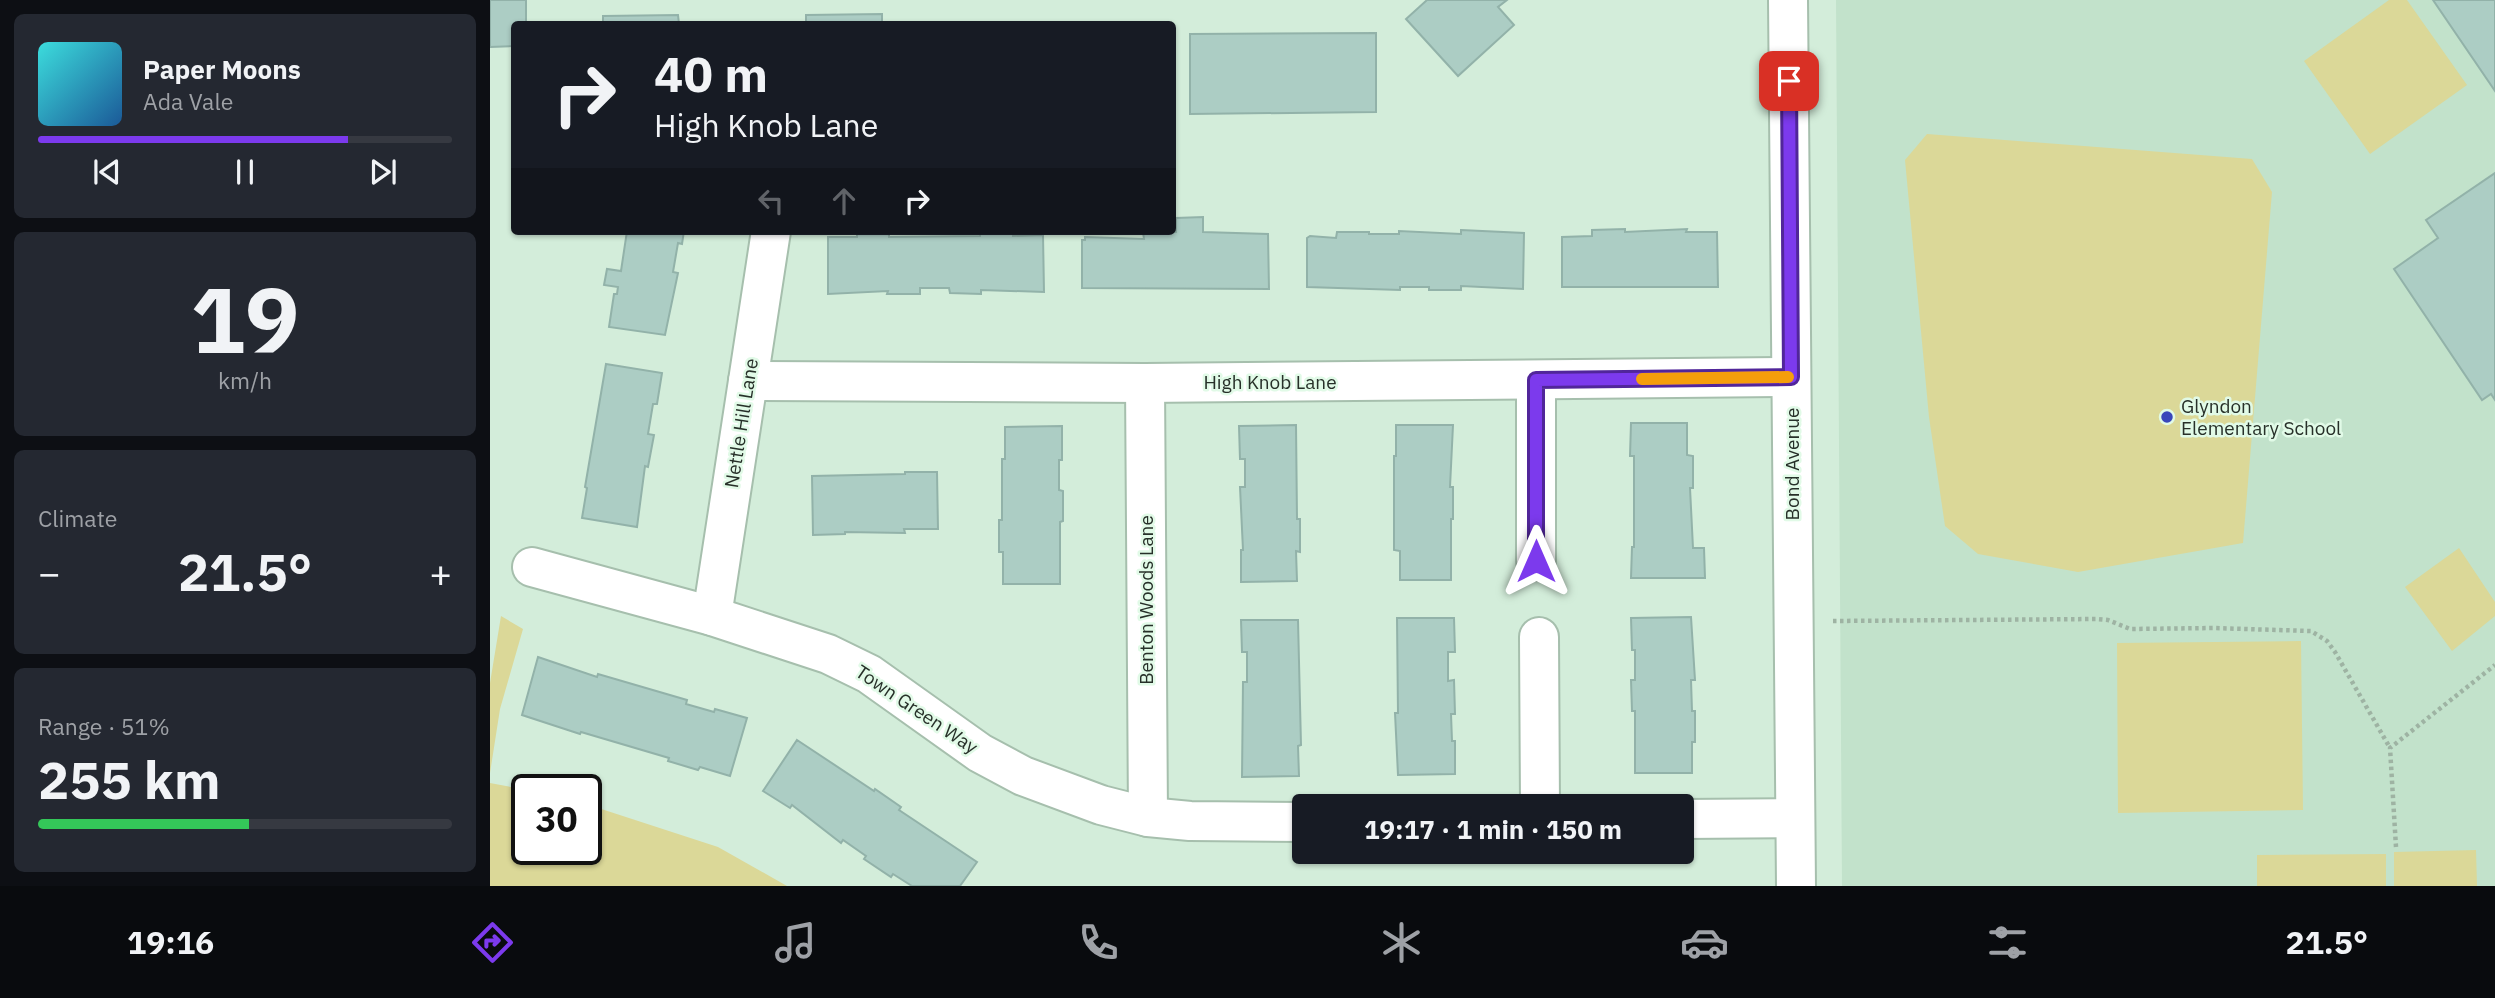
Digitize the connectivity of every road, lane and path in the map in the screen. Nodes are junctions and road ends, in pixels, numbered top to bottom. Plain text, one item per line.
1 (1788, 0) edge
2 (770, 235) edge
3 (1791, 377) junction
4 (1536, 380) junction
5 (748, 382) junction
6 (1145, 383) junction
7 (1536, 561) dead end
8 (532, 567) dead end
9 (712, 616) junction
10 (1833, 621) dead end
11 (1539, 638) dead end
12 (2495, 665) edge
13 (2390, 748) junction
14 (1540, 794) edge
15 (1147, 817) junction
16 (1795, 818) junction
17 (1694, 819) edge
18 (1292, 822) edge
19 (2396, 847) dead end
20 (1796, 886) edge

1 - 3 street, Bond Avenue
2 - 5 street, Nettle Hill Lane
3 - 4 street, High Knob Lane
3 - 16 street, Bond Avenue
4 - 6 street, High Knob Lane
4 - 7 street
5 - 6 street, High Knob Lane
5 - 9 street, Nettle Hill Lane
6 - 15 street, Benton Woods Lane
8 - 9 street, Town Green Way
9 - 15 street, Town Green Way
10 - 13 path
11 - 14 street
12 - 13 path
13 - 19 path
15 - 18 street, Town Green Way
16 - 17 street
16 - 20 street, Bond Avenue

